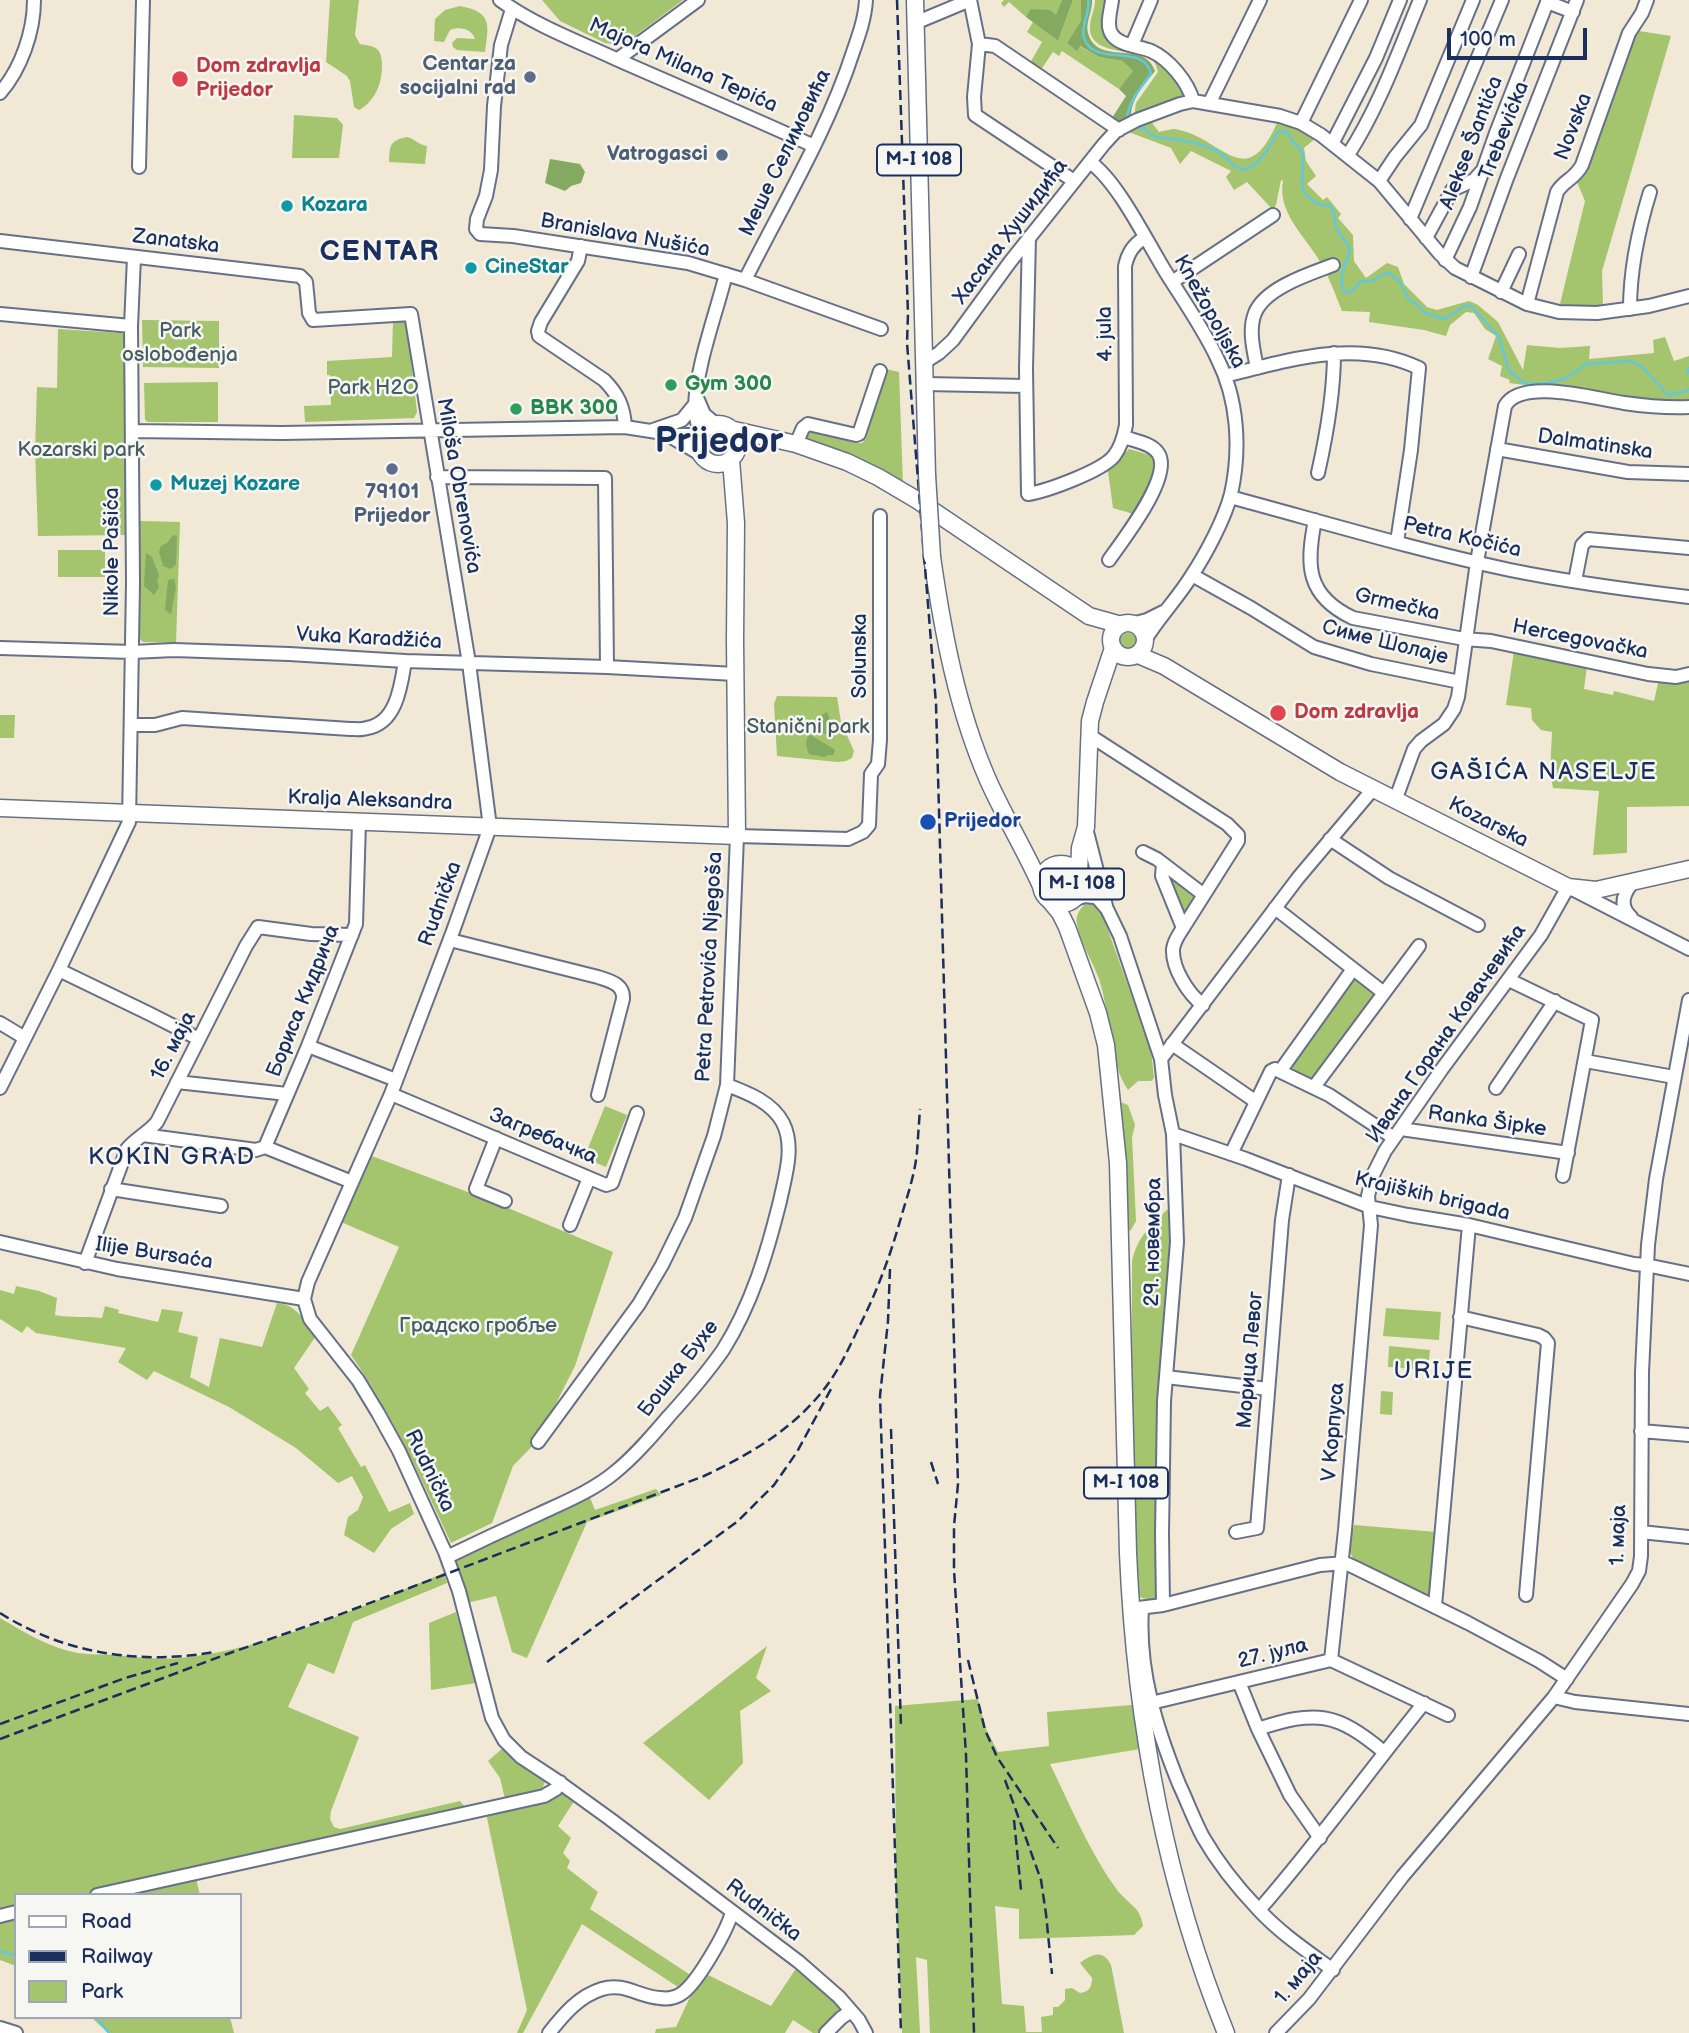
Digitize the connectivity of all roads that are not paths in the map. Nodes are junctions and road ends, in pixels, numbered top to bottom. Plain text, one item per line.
1 (34, 0) edge
2 (143, 0) edge
3 (500, 0) edge
4 (698, 0) edge
5 (866, 0) edge
6 (915, 0) edge
7 (970, 0) edge
8 (1112, 0) edge
9 (1151, 0) edge
10 (1260, 0) edge
11 (1361, 0) edge
12 (1400, 0) edge
13 (1420, 0) edge
14 (1473, 0) edge
15 (1502, 0) edge
16 (1647, 0) edge
17 (1548, 1) edge
18 (1575, 6) edge
19 (512, 9) junction
20 (915, 23) junction
21 (979, 44) junction
22 (1132, 45) junction
23 (618, 60) junction
24 (0, 93) edge
25 (1194, 101) junction
26 (1210, 102) junction
27 (1301, 123) junction
28 (1127, 125) junction
29 (1332, 144) junction
30 (814, 146) junction
31 (1348, 155) junction
32 (1090, 162) junction
33 (139, 167) dead end
34 (1484, 169) junction
35 (1074, 181) junction
36 (1379, 181) junction
37 (1650, 192) dead end
38 (1273, 215) dead end
39 (1410, 219) junction
40 (1029, 237) junction
41 (1144, 238) junction
42 (1426, 238) junction
43 (0, 241) edge
44 (580, 246) junction
45 (1520, 254) dead end
46 (134, 257) junction
47 (1445, 260) junction
48 (1333, 265) dead end
49 (726, 274) junction
50 (1471, 277) junction
51 (745, 280) junction
52 (1172, 282) junction
53 (1501, 292) junction
54 (1689, 296) edge
55 (1527, 304) junction
56 (1630, 309) junction
57 (0, 314) edge
58 (411, 314) joint
59 (131, 326) junction
60 (881, 329) dead end
61 (1334, 353) junction
62 (925, 362) junction
63 (1257, 368) junction
64 (880, 370) dead end
65 (1225, 376) junction
66 (925, 384) junction
67 (1026, 386) junction
68 (696, 398) junction
69 (1689, 407) edge
70 (625, 427) junction
71 (713, 430) junction
72 (133, 431) junction
73 (430, 431) junction
74 (657, 432) junction
75 (1124, 437) junction
76 (763, 438) junction
77 (796, 444) junction
78 (1497, 449) junction
79 (734, 456) junction
80 (706, 459) junction
81 (1318, 473) dead end
82 (1689, 474) edge
83 (438, 477) junction
84 (732, 485) junction
85 (1230, 496) junction
86 (880, 516) dead end
87 (1315, 520) junction
88 (1397, 542) junction
89 (1689, 548) edge
90 (1109, 560) dead end
91 (1477, 562) junction
92 (1192, 575) junction
93 (1575, 581) junction
94 (1689, 597) edge
95 (1166, 610) junction
96 (1089, 616) junction
97 (1127, 624) junction
98 (1464, 639) junction
99 (1112, 646) junction
100 (0, 648) edge
101 (1140, 649) junction
102 (132, 652) junction
103 (405, 662) junction
104 (469, 663) junction
105 (607, 667) junction
106 (735, 674) junction
107 (1689, 674) edge
108 (1103, 680) junction
109 (1460, 682) junction
110 (131, 725) junction
111 (1090, 735) junction
112 (1373, 789) junction
113 (1395, 801) junction
114 (0, 808) edge
115 (131, 813) junction
116 (359, 822) junction
117 (490, 827) junction
118 (1086, 827) junction
119 (737, 836) junction
120 (1330, 839) junction
121 (1080, 848) junction
122 (1143, 852) dead end
123 (1026, 855) junction
124 (1163, 864) junction
125 (1057, 865) junction
126 (1689, 869) edge
127 (1080, 877) junction
128 (1633, 882) junction
129 (1041, 886) junction
130 (1568, 887) junction
131 (1204, 895) junction
132 (1094, 897) junction
133 (1073, 900) junction
134 (1050, 901) junction
135 (1275, 908) junction
136 (1107, 909) junction
137 (1634, 920) junction
138 (1478, 925) dead end
139 (1068, 927) junction
140 (1183, 928) junction
141 (352, 935) junction
142 (450, 940) junction
143 (1419, 946) dead end
144 (1689, 949) edge
145 (1353, 969) junction
146 (59, 970) junction
147 (1508, 980) junction
148 (1384, 993) junction
149 (1689, 1000) edge
150 (1555, 1001) junction
151 (1203, 1005) junction
152 (1687, 1019) edge
153 (0, 1023) edge
154 (25, 1038) junction
155 (199, 1039) junction
156 (1172, 1044) junction
157 (308, 1046) junction
158 (1161, 1059) junction
159 (1585, 1061) junction
160 (1281, 1070) junction
161 (1674, 1077) junction
162 (396, 1080) junction
163 (177, 1082) junction
164 (727, 1085) junction
165 (1314, 1087) junction
166 (0, 1088) edge
167 (1496, 1088) dead end
168 (288, 1094) junction
169 (391, 1094) junction
170 (598, 1095) dead end
171 (1255, 1101) junction
172 (637, 1113) dead end
173 (1397, 1133) junction
174 (1173, 1134) junction
175 (143, 1135) junction
176 (496, 1138) junction
177 (265, 1147) junction
178 (1567, 1153) junction
179 (1231, 1154) junction
180 (1289, 1175) junction
181 (1563, 1176) dead end
182 (589, 1178) junction
183 (352, 1182) junction
184 (111, 1189) junction
185 (505, 1201) dead end
186 (221, 1206) dead end
187 (1370, 1207) junction
188 (570, 1225) dead end
189 (1469, 1225) junction
190 (0, 1242) edge
191 (85, 1263) junction
192 (1646, 1265) junction
193 (1689, 1274) edge
194 (304, 1299) junction
195 (1460, 1317) junction
196 (1166, 1377) junction
197 (1268, 1389) junction
198 (1642, 1431) junction
199 (1689, 1435) edge
200 (538, 1442) dead end
201 (1236, 1532) dead end
202 (1640, 1532) junction
203 (1689, 1536) edge
204 (447, 1557) junction
205 (1341, 1563) junction
206 (1527, 1595) dead end
207 (1163, 1605) junction
208 (1434, 1606) junction
209 (1136, 1608) junction
210 (1331, 1660) junction
211 (1567, 1679) junction
212 (1239, 1682) junction
213 (1554, 1696) junction
214 (1145, 1703) junction
215 (1423, 1703) junction
216 (1689, 1714) edge
217 (1448, 1715) dead end
218 (1258, 1729) junction
219 (1384, 1752) junction
220 (560, 1782) junction
221 (1320, 1838) junction
222 (106, 1893) edge
223 (1259, 1910) junction
224 (732, 1912) junction
225 (1333, 1970) junction
226 (851, 2011) junction
227 (0, 2028) edge
228 (16, 2033) edge
229 (549, 2033) edge
230 (826, 2033) edge
231 (866, 2033) edge
232 (1226, 2033) edge
233 (1276, 2033) edge

1 - 24 street
2 - 33 street
3 - 19 street, Majora Milana Tepića
4 - 23 street
5 - 30 street, Меше Селимовића
6 - 20 main road, M-I 108
7 - 20 street
7 - 21 street
8 - 22 street
9 - 22 street
10 - 26 street
11 - 27 street
12 - 29 street
13 - 31 street
14 - 36 street
15 - 39 street
16 - 55 street, Novska
17 - 18 street
17 - 34 street, Alekse Šantića
18 - 50 street, Trebevićka
19 - 23 street, Majora Milana Tepića
19 - 44 street, Branislava Nušića
20 - 62 main road, M-I 108
21 - 28 street
21 - 35 street
22 - 25 street
23 - 30 street, Majora Milana Tepića
25 - 26 street
25 - 28 street
26 - 27 street
27 - 29 street
28 - 32 street, Хасана Хушидића
29 - 31 street
30 - 51 street, Меше Селимовића
31 - 36 street
32 - 35 street, Хасана Хушидића
32 - 41 street, Knežopoljska
34 - 42 street
34 - 47 street, Alekse Šantića
35 - 40 street, Хасана Хушидића
36 - 39 street
37 - 56 street
38 - 52 street
39 - 42 street
40 - 62 street, Хасана Хушидића
40 - 67 street
41 - 52 street, Knežopoljska
41 - 75 street, 4. jula
42 - 47 street
43 - 46 street, Zanatska
44 - 49 street, Branislava Nušića
44 - 70 street
45 - 53 street
46 - 58 street, Zanatska
46 - 59 street, Nikole Pašića
47 - 50 street
48 - 63 street
49 - 51 street, Branislava Nušića
49 - 68 street
50 - 53 street
51 - 60 street, Branislava Nušića
52 - 65 street, Knežopoljska
53 - 55 street
54 - 56 street
55 - 56 street
57 - 59 street
58 - 73 street, Miloša Obrenovića
59 - 72 street, Nikole Pašića
61 - 63 street
61 - 81 street
61 - 88 street
62 - 66 main road, M-I 108
63 - 65 street
64 - 77 street
65 - 85 street, Knežopoljska
66 - 67 street
66 - 123 main road, M-I 108, bridge
67 - 75 street
68 - 71 street
68 - 74 street
69 - 78 street
70 - 73 street
70 - 74 street
71 - 74 street
71 - 76 main road
71 - 79 main road
71 - 80 main road
72 - 73 street
72 - 102 street, Nikole Pašića
73 - 83 street, Miloša Obrenovića
74 - 80 street
75 - 90 street
76 - 77 main road
76 - 79 main road
77 - 96 main road
78 - 82 street, Dalmatinska
78 - 91 street
79 - 80 main road
79 - 84 main road, Petra Petrovića Njegoša
80 - 84 main road
83 - 104 street, Miloša Obrenovića
83 - 105 street
84 - 106 main road, Petra Petrovića Njegoša
85 - 87 street, Petra Kočića
85 - 92 street, Knežopoljska
86 - 119 street, Solunska
87 - 88 street, Petra Kočića
87 - 98 street, Grmečka
88 - 91 street, Petra Kočića
89 - 93 street
91 - 93 street, Petra Kočića
91 - 98 street
92 - 95 street, Knežopoljska
92 - 109 street, Симе Шолаје
93 - 94 street, Petra Kočića
95 - 97 street
95 - 101 street, Knežopoljska
96 - 97 main road
96 - 99 main road
97 - 99 main road
97 - 101 main road
98 - 107 street, Hercegovačka
98 - 109 street
99 - 101 main road
99 - 108 main road
100 - 102 street, Vuka Karadžića
101 - 108 main road
101 - 112 main road, Kozarska
102 - 103 street, Vuka Karadžića
102 - 110 street, Nikole Pašića
103 - 104 street, Vuka Karadžića
103 - 110 street
104 - 105 street, Vuka Karadžića
104 - 117 street, Miloša Obrenovića
105 - 106 street, Vuka Karadžića
106 - 119 main road, Petra Petrovića Njegoša
108 - 111 main road
109 - 113 street
110 - 115 street, Nikole Pašića
111 - 118 main road
111 - 131 street
112 - 113 main road, Kozarska
112 - 120 street
113 - 130 main road, Kozarska
114 - 115 main road, Kralja Aleksandra
115 - 116 main road, Kralja Aleksandra
115 - 146 street
116 - 117 main road, Kralja Aleksandra
116 - 141 street, Бориса Kидрича
117 - 119 main road, Kralja Aleksandra
117 - 142 street, Rudnička
118 - 121 main road
118 - 136 street
119 - 164 street, Petra Petrovića Njegoša
120 - 135 street
120 - 138 street
121 - 125 main road
121 - 127 main road
122 - 124 street
123 - 125 main road, M-I 108
123 - 129 main road, M-I 108
124 - 131 street
124 - 140 street
125 - 127 main road, M-I 108
125 - 129 main road, M-I 108
126 - 128 main road
127 - 132 street, 29. новембра
127 - 133 main road, M-I 108
128 - 130 main road
128 - 137 street
129 - 134 main road, M-I 108
130 - 137 street, Kozarska
130 - 147 street, Ивана Горана Ковачевића
131 - 140 street
132 - 133 street
132 - 136 street, 29. новембра
133 - 134 main road, M-I 108
133 - 139 main road, M-I 108
134 - 139 main road, M-I 108
135 - 145 street
135 - 151 street
136 - 158 street, 29. новембра
137 - 144 street, Kozarska
139 - 209 main road, M-I 108
140 - 151 street
141 - 155 street, 16. маја
141 - 157 street, Бориса Kидрича
142 - 162 street, Rudnička
142 - 170 street
143 - 148 street
145 - 148 street
145 - 160 street
146 - 154 street
146 - 155 street
147 - 150 street
147 - 173 street, Ивана Горана Ковачевића
148 - 165 street
149 - 152 street, 1. маја
150 - 159 street
150 - 167 street
151 - 156 street
152 - 161 street, 1. маја
153 - 154 street
154 - 166 street
155 - 163 street, 16. маја
156 - 158 street
156 - 171 street
157 - 162 street
157 - 168 street, Бориса Kидрича
158 - 174 street, 29. новембра
159 - 161 street
159 - 178 street
160 - 165 street
160 - 171 street
161 - 192 street, 1. маја
162 - 169 street, Rudnička
163 - 168 street
163 - 175 street, 16. маја
164 - 200 street, Petra Petrovića Njegoša
164 - 204 street, Бошка Бухе
165 - 173 street
168 - 177 street, Бориса Kидрича
169 - 176 street, Загребачка
169 - 183 street, Rudnička
171 - 179 street
172 - 182 street, Загребачка
173 - 178 street, Ranka Šipke
173 - 187 street, Ивана Горана Ковачевића
174 - 179 street, Krajiških brigada
174 - 196 street, 29. новембра
175 - 177 street
175 - 184 street, 16. маја
176 - 182 street, Загребачка
176 - 185 street
177 - 183 street
178 - 181 street
179 - 180 street, Krajiških brigada
180 - 187 street, Krajiških brigada
180 - 197 street, Морица Левог
182 - 188 street
183 - 194 street, Rudnička
184 - 186 street
184 - 191 street, 16. маја
187 - 189 street, Krajiških brigada
187 - 205 street, V Корпуса
189 - 192 street, Krajiških brigada
189 - 195 street
190 - 191 street, Ilije Bursaća
191 - 194 street, Ilije Bursaća
192 - 193 street, Krajiških brigada
192 - 198 street, 1. маја
194 - 204 street, Rudnička
195 - 206 street
195 - 208 street
196 - 197 street
196 - 207 street, 29. новембра
197 - 201 street, Морица Левог
198 - 199 street
198 - 202 street, 1. маја
202 - 203 street
202 - 211 street, 1. маја
204 - 220 street, Rudnička
205 - 207 street
205 - 208 street
205 - 210 street, V Корпуса
207 - 209 street
208 - 211 street
209 - 214 main road, M-I 108
210 - 212 street, 27. јула
210 - 215 street, 27. јула
211 - 213 street, 1. маја
212 - 214 street, 27. јула
212 - 218 street
213 - 216 street
213 - 225 street, 1. маја
214 - 223 street
214 - 232 main road, M-I 108
215 - 217 street, 27. јула
215 - 219 street
218 - 219 street
218 - 221 street
219 - 221 street
220 - 222 street
220 - 224 street, Rudnička
221 - 223 street
223 - 225 street
224 - 226 street, Rudnička
224 - 229 street
225 - 233 street, 1. маја
226 - 230 street
226 - 231 street, Rudnička
227 - 228 street

